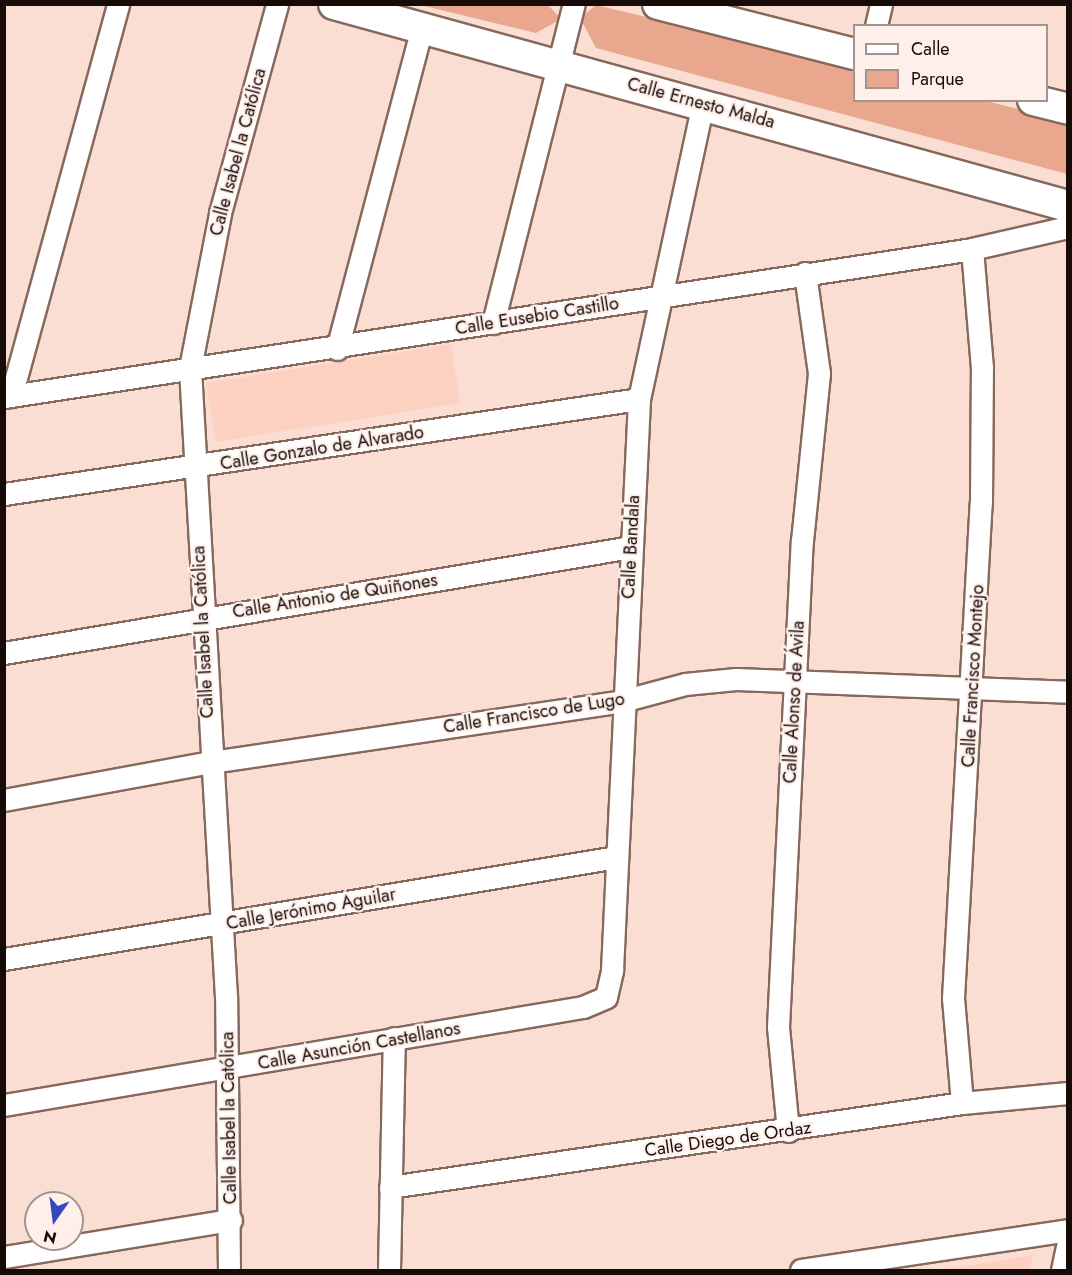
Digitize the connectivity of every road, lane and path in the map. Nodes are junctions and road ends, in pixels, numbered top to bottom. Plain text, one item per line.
1 (118, 4) edge
2 (277, 4) edge
3 (334, 4) edge
4 (574, 4) edge
5 (658, 4) edge
6 (881, 4) edge
7 (723, 13) edge
8 (876, 24) edge
9 (422, 28) junction
10 (853, 53) edge
11 (560, 66) junction
12 (1040, 102) edge
13 (703, 104) junction
14 (1068, 110) edge
15 (1068, 206) edge
16 (1068, 227) edge
17 (972, 249) junction
18 (805, 273) junction
19 (659, 296) junction
20 (493, 323) junction
21 (338, 349) junction
22 (190, 368) junction
23 (8, 396) edge
24 (639, 399) junction
25 (192, 468) junction
26 (4, 494) edge
27 (631, 547) junction
28 (204, 617) junction
29 (4, 653) edge
30 (796, 684) junction
31 (973, 689) junction
32 (1068, 692) edge
33 (622, 701) junction
34 (211, 762) junction
35 (4, 800) edge
36 (617, 857) junction
37 (222, 924) junction
38 (4, 959) edge
39 (606, 997) joint
40 (394, 1038) junction
41 (228, 1070) junction
42 (1068, 1093) edge
43 (962, 1103) junction
44 (4, 1105) edge
45 (788, 1131) junction
46 (390, 1187) junction
47 (231, 1220) junction
48 (1068, 1230) edge
49 (1068, 1242) edge
50 (4, 1257) edge
51 (229, 1270) edge
52 (389, 1270) edge
53 (801, 1270) edge
54 (1062, 1270) edge

1 - 23 street
2 - 22 street, Calle Isabel la Católica
3 - 9 main road, Calle Ernesto Malda
4 - 11 street
5 - 7 main road
6 - 8 street
7 - 10 main road
9 - 11 main road, Calle Ernesto Malda
9 - 21 street
11 - 13 main road, Calle Ernesto Malda
11 - 20 street
12 - 14 main road
13 - 15 main road, Calle Ernesto Malda
13 - 19 street, Calle Bandala
16 - 17 street, Calle Eusebio Castillo
17 - 18 street, Calle Eusebio Castillo
17 - 31 street, Calle Francisco Montejo
18 - 19 street, Calle Eusebio Castillo
18 - 30 street, Calle Alonso de Ávila
19 - 20 street, Calle Eusebio Castillo
19 - 24 street, Calle Bandala
20 - 21 street, Calle Eusebio Castillo
21 - 22 street, Calle Eusebio Castillo
22 - 23 street, Calle Eusebio Castillo
22 - 25 street, Calle Isabel la Católica
24 - 25 street, Calle Gonzalo de Alvarado
24 - 27 street, Calle Bandala
25 - 26 street, Calle Gonzalo de Alvarado
25 - 28 street, Calle Isabel la Católica
27 - 28 street, Calle Antonio de Quiñones
27 - 33 street, Calle Bandala
28 - 29 street, Calle Antonio de Quiñones
28 - 34 street, Calle Isabel la Católica
30 - 31 street, Calle Francisco de Lugo
30 - 33 street, Calle Francisco de Lugo
30 - 45 street, Calle Alonso de Ávila
31 - 32 street, Calle Francisco de Lugo
31 - 43 street, Calle Francisco Montejo
33 - 34 street, Calle Francisco de Lugo
33 - 36 street, Calle Bandala
34 - 35 street, Calle Francisco de Lugo
34 - 37 street, Calle Isabel la Católica
36 - 37 street, Calle Jerónimo Aguilar
36 - 39 street, Calle Bandala
37 - 38 street, Calle Jerónimo Aguilar
37 - 41 street, Calle Isabel la Católica
39 - 40 street, Calle Asunción Castellanos
40 - 41 street, Calle Asunción Castellanos
40 - 46 street
41 - 44 street, Calle Asunción Castellanos
41 - 47 street, Calle Isabel la Católica
42 - 43 street, Calle Diego de Ordaz
43 - 45 street, Calle Diego de Ordaz
45 - 46 street, Calle Diego de Ordaz
46 - 52 street
47 - 50 street
47 - 51 street, Calle Isabel la Católica
48 - 53 street
49 - 54 street

